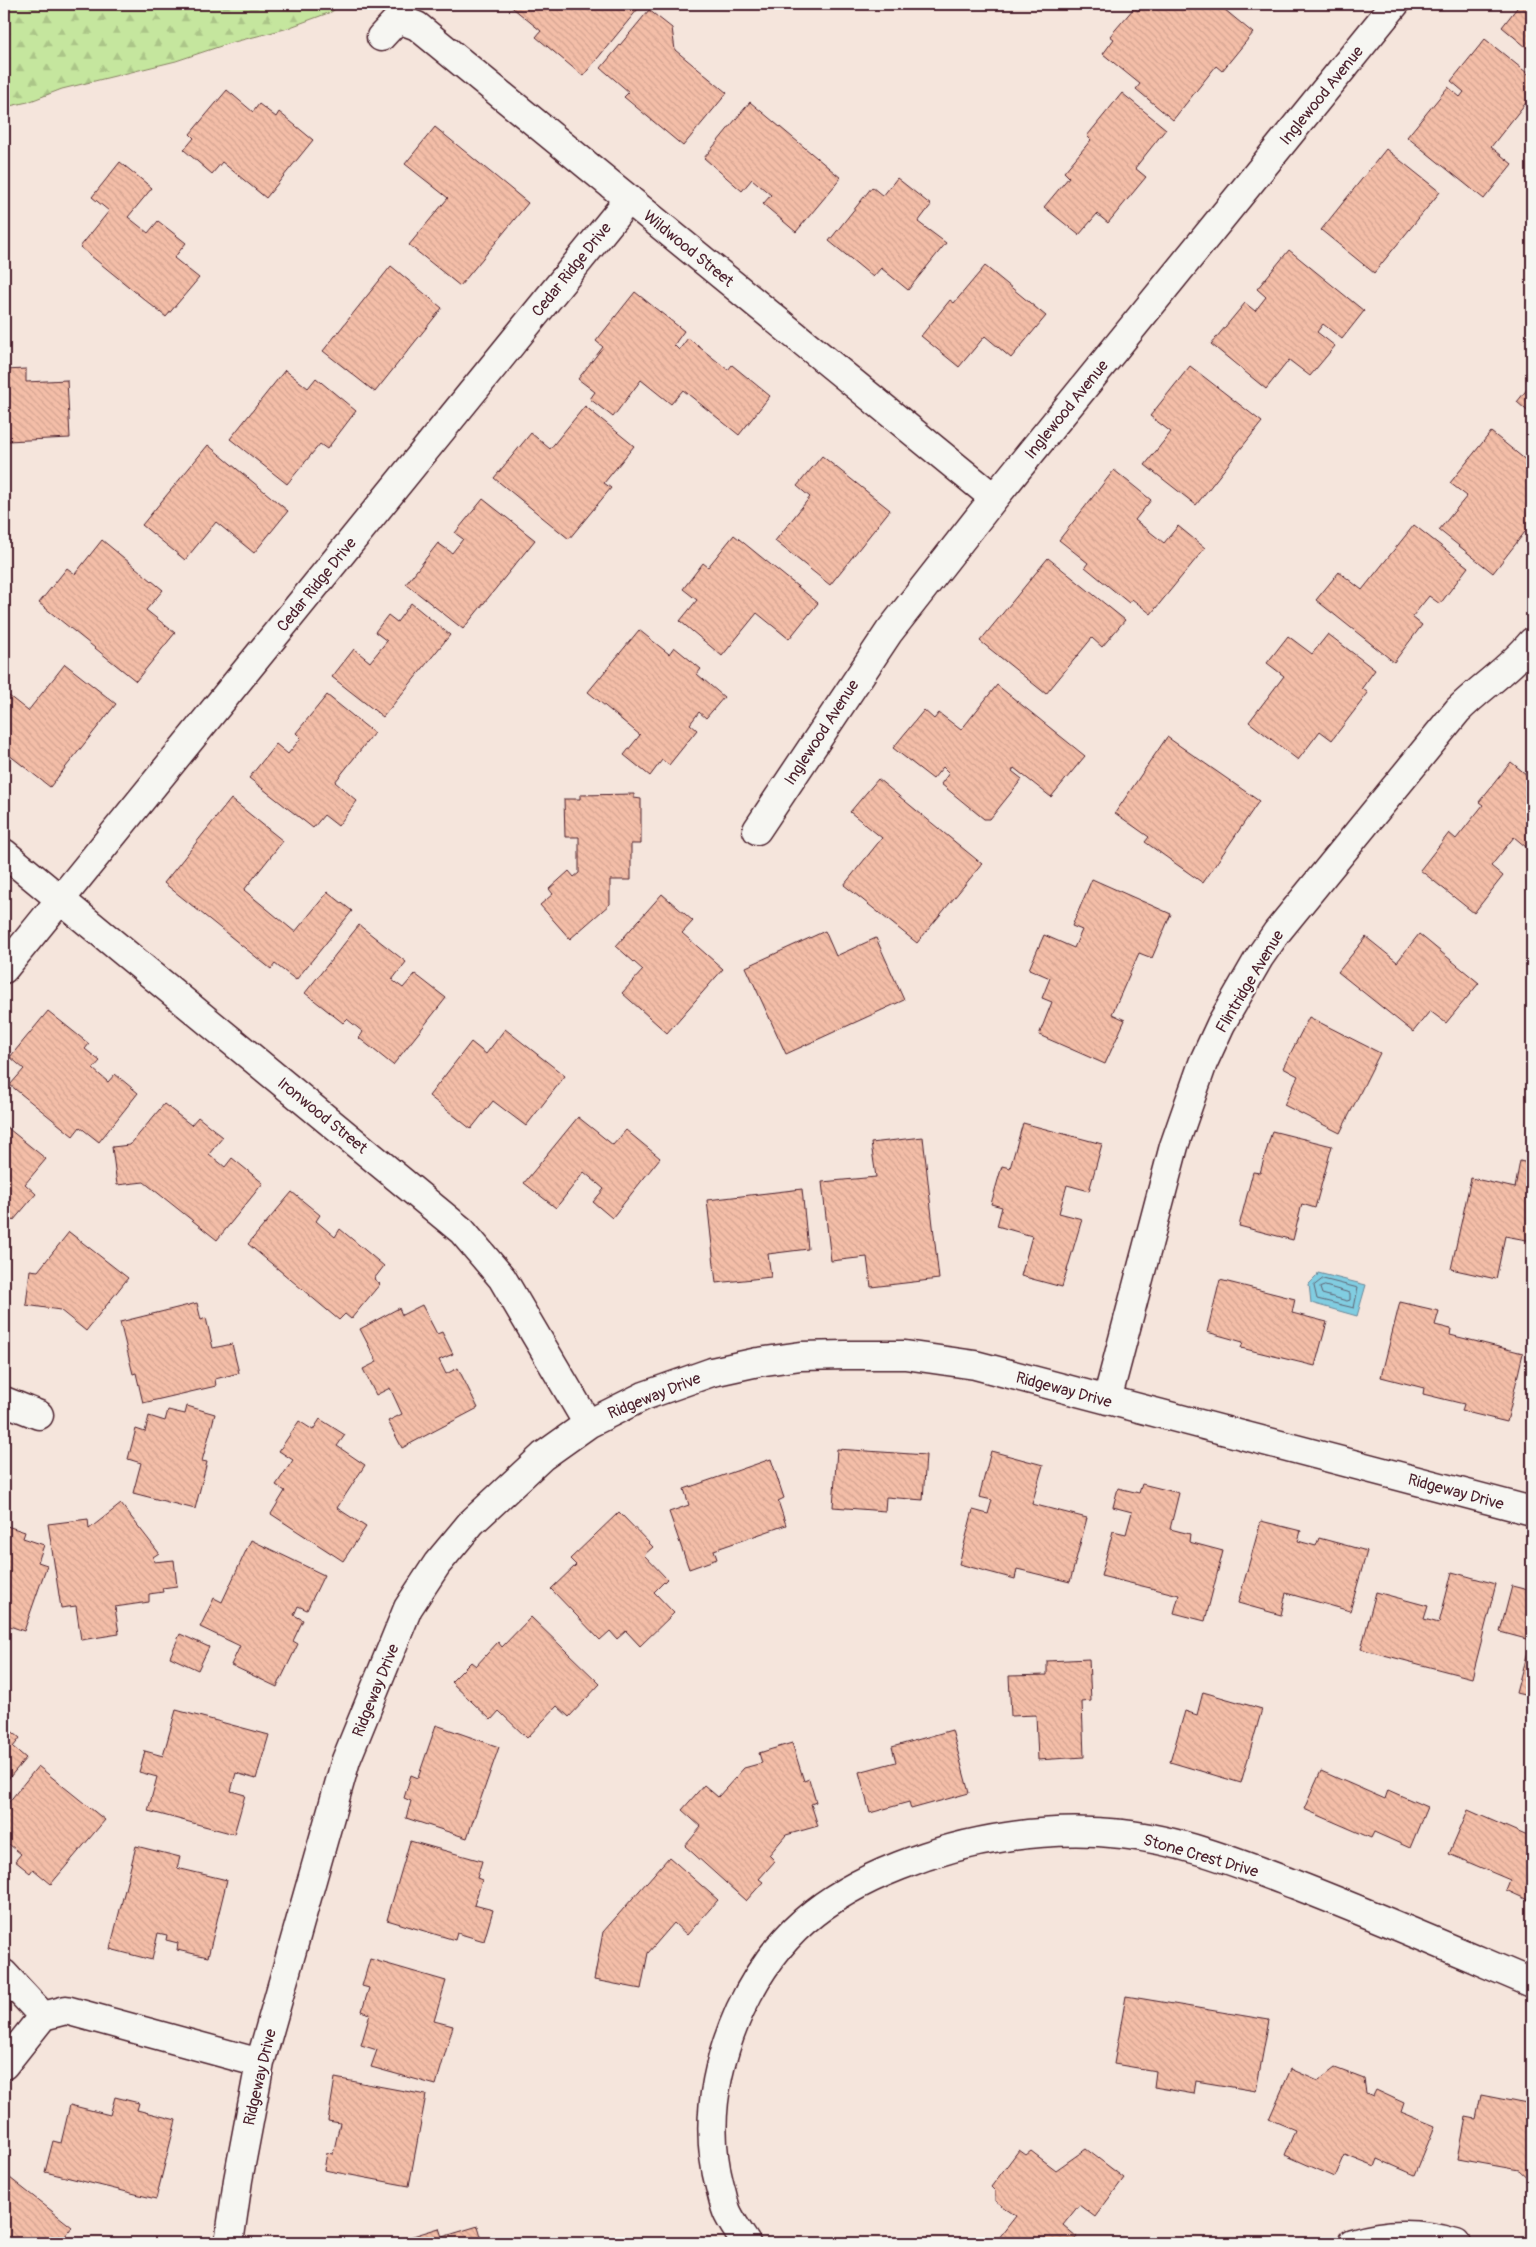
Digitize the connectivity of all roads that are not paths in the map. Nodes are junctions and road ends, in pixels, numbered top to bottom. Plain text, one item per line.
1 (1395, 4) edge
2 (381, 37) dead end
3 (629, 198) junction
4 (994, 498) junction
5 (1527, 658) edge
6 (757, 830) dead end
7 (4, 854) edge
8 (60, 899) junction
9 (4, 969) edge
10 (1107, 1400) junction
11 (4, 1401) edge
12 (39, 1415) dead end
13 (588, 1424) junction
14 (1532, 1511) edge
15 (4, 1974) edge
16 (1532, 1983) edge
17 (43, 2016) junction
18 (260, 2063) junction
19 (4, 2065) edge
20 (229, 2243) edge
21 (746, 2243) edge
22 (1352, 2243) edge
23 (1456, 2243) edge

1 - 4 street, Inglewood Avenue
2 - 3 street, Wildwood Street
3 - 4 street, Wildwood Street
3 - 8 street, Cedar Ridge Drive
4 - 6 street, Inglewood Avenue
5 - 10 street, Flintridge Avenue
7 - 8 street, Ironwood Street
8 - 9 street, Cedar Ridge Drive
8 - 13 street, Ironwood Street
10 - 13 street, Ridgeway Drive
10 - 14 street, Ridgeway Drive
11 - 12 street
13 - 18 street, Ridgeway Drive
15 - 17 street
16 - 21 street, Stone Crest Drive
17 - 18 street
17 - 19 street
18 - 20 street, Ridgeway Drive
22 - 23 street

